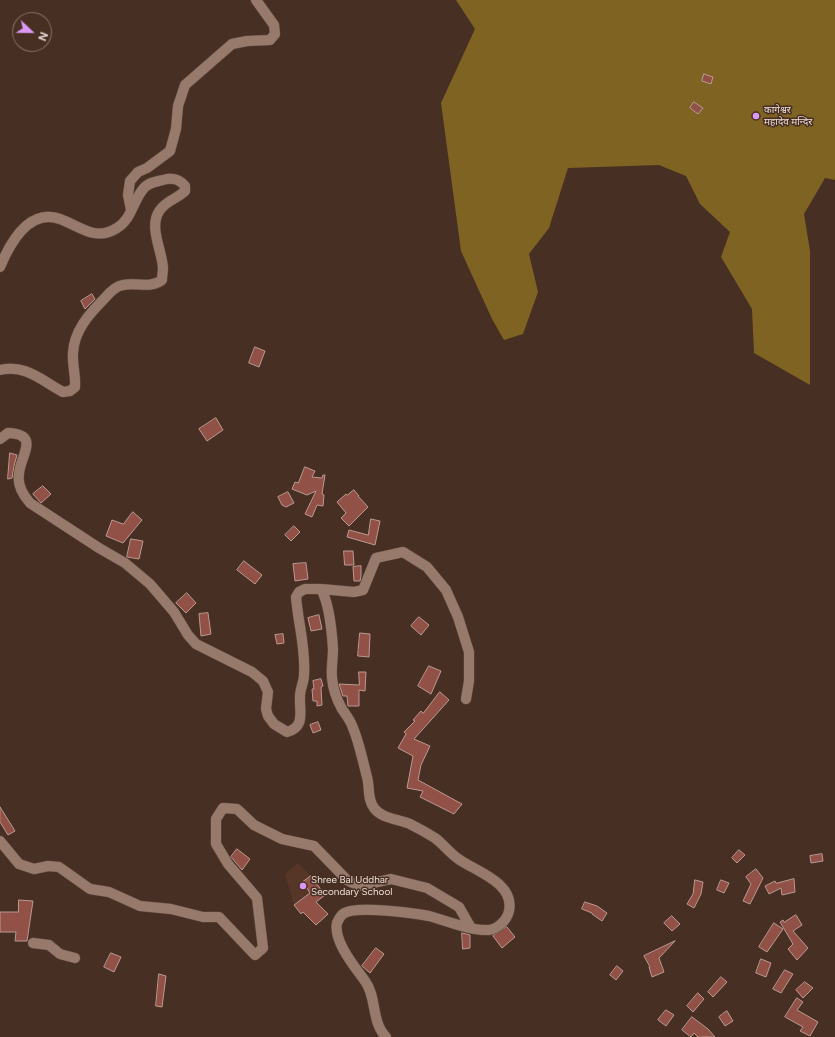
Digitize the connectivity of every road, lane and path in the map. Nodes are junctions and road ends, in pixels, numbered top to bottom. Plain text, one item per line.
1 (256, 0) edge
2 (131, 210) junction
3 (0, 267) edge
4 (0, 370) edge
5 (0, 439) edge
6 (320, 589) junction
7 (466, 699) dead end
8 (0, 841) edge
9 (471, 928) junction
10 (33, 943) dead end
11 (75, 958) dead end
12 (386, 1037) edge

1 - 2 street
2 - 3 street
2 - 4 street
5 - 6 street
6 - 7 street
6 - 9 street
8 - 9 street
9 - 12 street
10 - 11 street

